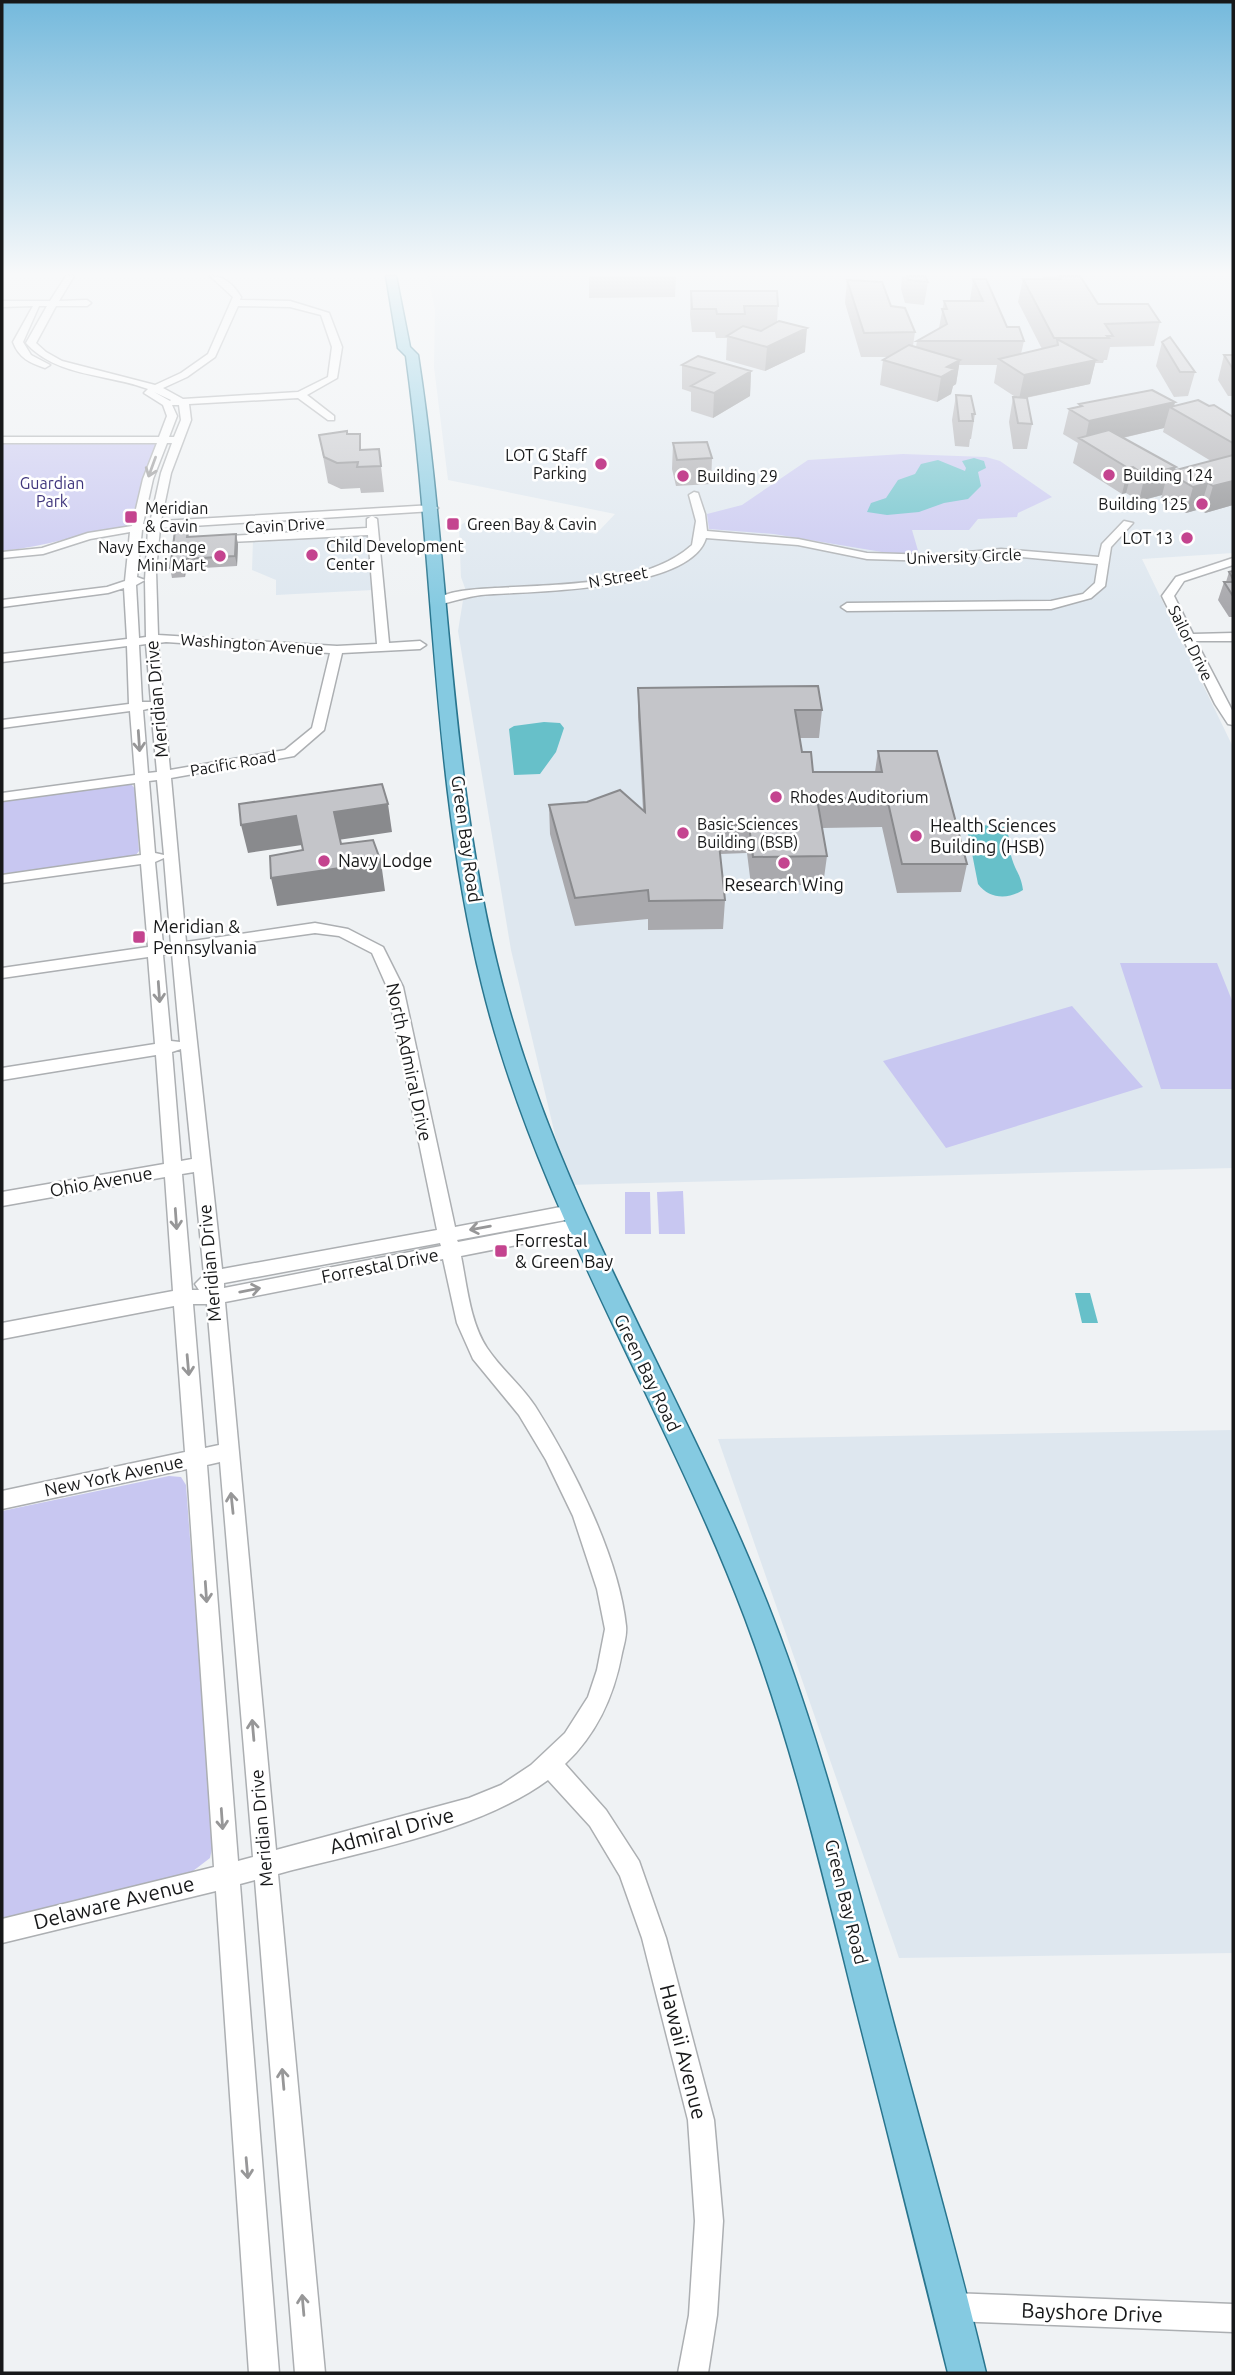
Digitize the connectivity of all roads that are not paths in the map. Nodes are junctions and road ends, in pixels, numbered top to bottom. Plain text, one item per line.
1 (145, 387) edge
2 (157, 387) edge
3 (318, 387) edge
4 (419, 387) edge
5 (152, 389) junction
6 (300, 395) junction
7 (174, 402) junction
8 (331, 418) dead end
9 (2, 440) edge
10 (171, 440) junction
11 (694, 495) dead end
12 (434, 512) junction
13 (372, 521) junction
14 (1128, 523) dead end
15 (148, 529) junction
16 (701, 534) junction
17 (229, 539) edge
18 (2, 555) edge
19 (1103, 561) junction
20 (1233, 561) edge
21 (150, 576) junction
22 (130, 584) junction
23 (438, 594) junction
24 (2, 603) edge
25 (847, 607) dead end
26 (1233, 637) edge
27 (1189, 638) junction
28 (142, 641) junction
29 (420, 645) dead end
30 (383, 648) junction
31 (337, 650) junction
32 (2, 658) edge
33 (157, 704) junction
34 (1227, 704) edge
35 (136, 707) junction
36 (1233, 721) edge
37 (2, 724) edge
38 (164, 774) junction
39 (141, 777) junction
40 (2, 797) edge
41 (171, 856) junction
42 (148, 859) junction
43 (2, 879) edge
44 (180, 945) junction
45 (156, 949) junction
46 (2, 973) edge
47 (188, 1043) junction
48 (163, 1047) junction
49 (2, 1074) edge
50 (201, 1164) junction
51 (173, 1169) junction
52 (2, 1199) edge
53 (574, 1219) junction
54 (448, 1243) junction
55 (214, 1288) junction
56 (183, 1297) junction
57 (2, 1331) edge
58 (227, 1452) junction
59 (196, 1460) junction
60 (2, 1500) edge
61 (549, 1764) junction
62 (265, 1865) junction
63 (226, 1876) junction
64 (2, 1931) edge
65 (951, 2307) junction
66 (1233, 2318) edge
67 (264, 2373) edge
68 (310, 2373) edge
69 (693, 2373) edge
70 (967, 2373) edge

1 - 5 street
2 - 5 street
3 - 6 street
4 - 12 main road, Green Bay Road
5 - 7 street
6 - 7 street
6 - 8 street
7 - 10 street, Meridian Drive
9 - 10 street
10 - 15 street, Meridian Drive
11 - 16 street
12 - 13 street, Cavin Drive
12 - 23 main road, Green Bay Road
13 - 15 street, Cavin Drive
13 - 17 street
13 - 30 street
14 - 19 street
15 - 18 street, Cavin Drive
15 - 21 street, Meridian Drive
15 - 22 street, Meridian Drive
16 - 19 street, University Circle
16 - 23 street, N Street
19 - 25 street
20 - 27 street, Sailor Drive
21 - 22 street
21 - 28 street, Meridian Drive
22 - 24 street
22 - 28 street, Meridian Drive
23 - 53 main road, Green Bay Road
26 - 27 street
27 - 34 street, Sailor Drive
28 - 31 street, Washington Avenue
28 - 32 street, Washington Avenue
28 - 33 street, Meridian Drive
28 - 35 street, Meridian Drive
29 - 30 street, Washington Avenue
30 - 31 street, Washington Avenue
31 - 38 street, Pacific Road
33 - 35 street
33 - 38 street, Meridian Drive
34 - 36 street, Sailor Drive
35 - 37 street
35 -> 39 street, Meridian Drive
38 - 39 street, Pacific Road
38 - 41 street, Meridian Drive
39 - 40 street, Pacific Road
39 - 42 street, Meridian Drive
41 - 42 street
41 - 44 street, Meridian Drive
42 - 43 street
42 - 45 street, Meridian Drive
44 - 45 street, North Admiral Drive
44 - 47 street, Meridian Drive
44 - 54 street, North Admiral Drive
45 - 46 street, North Admiral Drive
45 -> 48 street, Meridian Drive
47 - 48 street
47 - 50 street, Meridian Drive
48 - 49 street
48 - 51 street, Meridian Drive
50 - 51 street, Ohio Avenue
50 - 55 street, Meridian Drive
51 - 52 street, Ohio Avenue
51 -> 56 street, Meridian Drive
53 - 54 street, Forrestal Drive
53 - 65 main road, Green Bay Road
54 - 55 street, Forrestal Drive
54 - 61 street, North Admiral Drive
55 - 56 street, Forrestal Drive
55 - 58 street, Meridian Drive
56 - 57 street, Forrestal Drive
56 -> 59 street, Meridian Drive
58 - 59 street, New York Avenue
62 -> 58 street, Meridian Drive
59 - 60 street, New York Avenue
59 -> 63 street, Meridian Drive
61 - 62 street, Admiral Drive
61 - 69 street, Hawaii Avenue
62 - 63 street, Admiral Drive
68 -> 62 street, Meridian Drive
63 - 64 street, Delaware Avenue
63 -> 67 street, Meridian Drive
65 - 66 street, Bayshore Drive
65 - 70 main road, Green Bay Road

